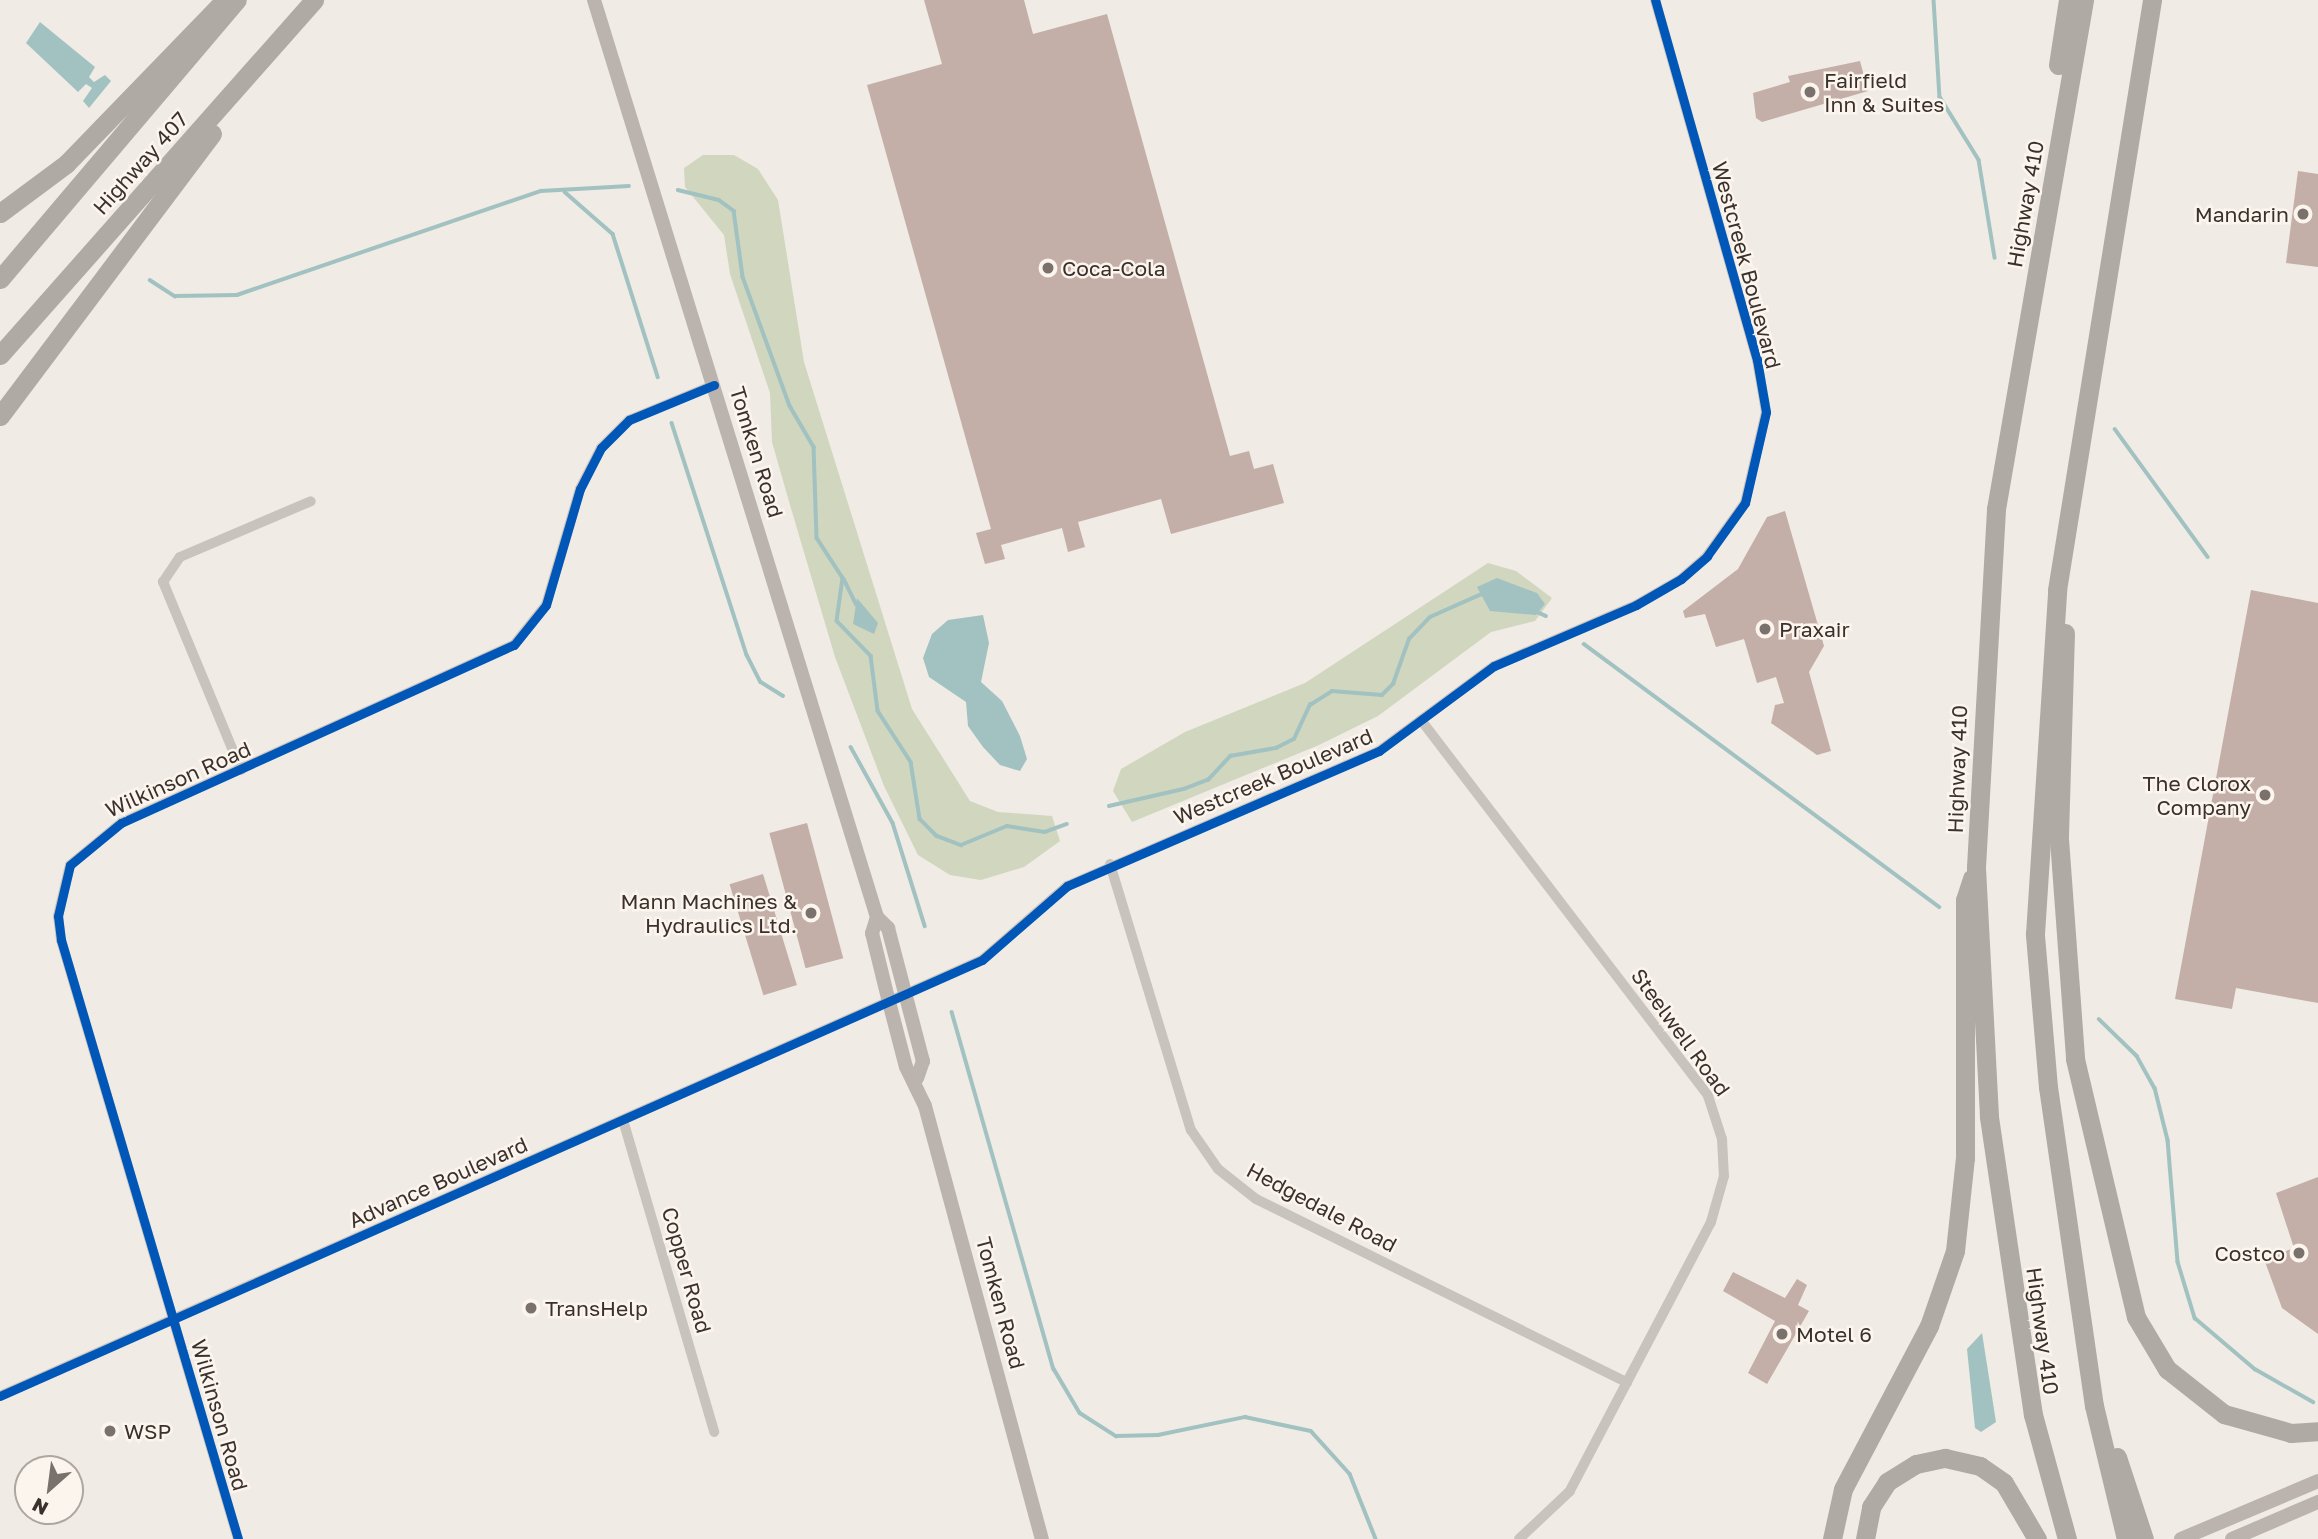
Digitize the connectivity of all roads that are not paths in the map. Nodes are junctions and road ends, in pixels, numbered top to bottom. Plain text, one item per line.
1 (225, 0) edge
2 (237, 0) edge
3 (314, 0) edge
4 (594, 0) edge
5 (1655, 0) edge
6 (2068, 0) edge
7 (2084, 0) edge
8 (2152, 0) edge
9 (278, 43) junction
10 (2057, 146) junction
11 (0, 213) edge
12 (0, 279) edge
13 (0, 355) edge
14 (714, 386) junction
15 (0, 416) edge
16 (311, 501) dead end
17 (2057, 590) junction
18 (1421, 720) junction
19 (241, 770) junction
20 (1110, 864) junction
21 (1976, 867) junction
22 (877, 917) junction
23 (905, 991) junction
24 (888, 998) junction
25 (917, 1078) junction
26 (623, 1120) junction
27 (173, 1317) junction
28 (1628, 1382) junction
29 (0, 1396) edge
30 (2094, 1406) junction
31 (2318, 1431) edge
32 (714, 1432) dead end
33 (2318, 1481) edge
34 (2318, 1502) edge
35 (238, 1539) edge
36 (1042, 1539) edge
37 (1519, 1539) edge
38 (1832, 1539) edge
39 (1865, 1539) edge
40 (2037, 1539) edge
41 (2067, 1539) edge
42 (2126, 1539) edge
43 (2144, 1539) edge
44 (2181, 1539) edge
45 (2232, 1539) edge

1 - 11 highway
2 - 12 highway, Highway 407
3 - 9 highway, Highway 407
4 - 14 main road, Tomken Road
5 - 18 street, Westcreek Boulevard
6 - 10 highway
7 - 10 highway, Highway 410
8 - 17 highway, Highway 410
9 - 13 highway, Highway 407
9 - 15 highway
10 - 21 highway, Highway 410
14 - 19 street, Wilkinson Road
14 - 22 main road, Tomken Road
16 - 19 street
17 - 30 highway, Highway 410
17 - 31 highway
18 - 20 street, Westcreek Boulevard
18 - 28 street, Steelwell Road
19 - 27 street, Wilkinson Road
20 - 23 street, Westcreek Boulevard
20 - 28 street, Hedgedale Road
21 - 38 highway
21 - 41 highway, Highway 410
22 - 23 main road, Tomken Road
22 - 24 main road, Tomken Road
23 - 24 street, Westcreek Boulevard
23 - 25 main road, Tomken Road
24 - 25 main road, Tomken Road
24 - 26 street, Advance Boulevard
25 - 36 main road, Tomken Road
26 - 27 street, Advance Boulevard
26 - 32 street, Copper Road
27 - 29 street, Advance Boulevard
27 - 35 street, Wilkinson Road
28 - 37 street, Steelwell Road
30 - 42 highway, Highway 410
30 - 43 highway
33 - 44 main road
34 - 45 main road
39 - 40 highway

